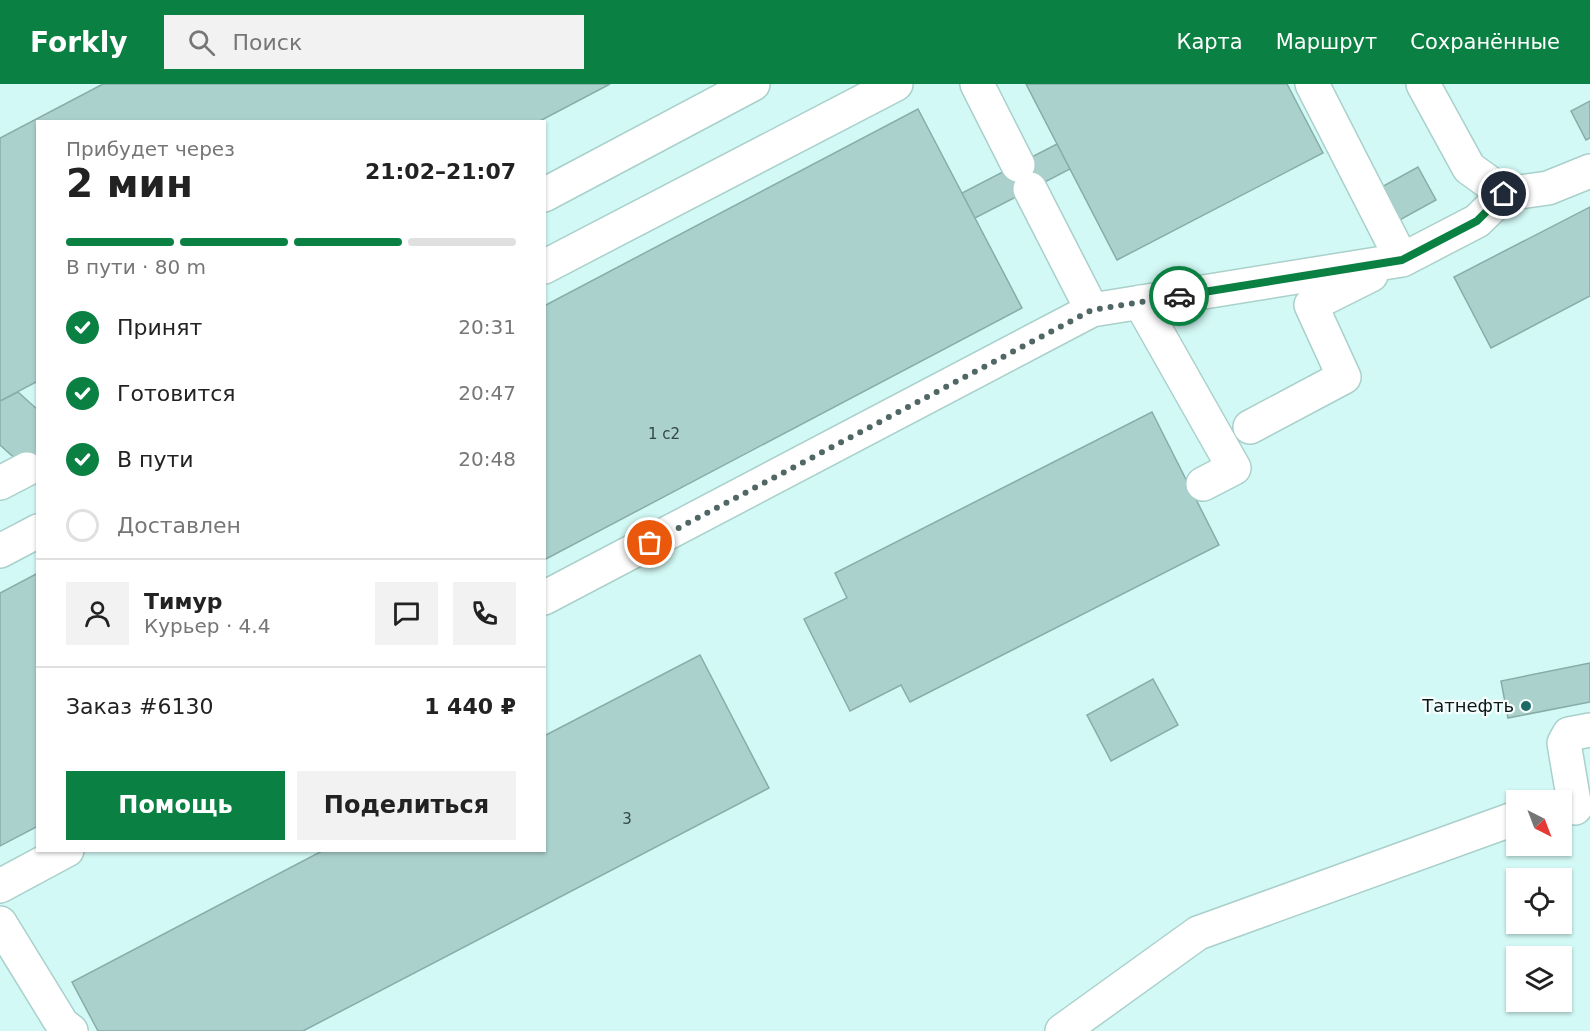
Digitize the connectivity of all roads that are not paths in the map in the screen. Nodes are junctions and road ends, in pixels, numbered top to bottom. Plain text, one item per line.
1 (753, 84) edge
2 (896, 84) edge
3 (977, 84) edge
4 (1312, 84) edge
5 (1423, 84) edge
6 (1590, 171) edge
7 (546, 194) edge
8 (1504, 194) junction
9 (1402, 260) junction
10 (546, 266) edge
11 (1140, 302) junction
12 (1092, 310) junction
13 (1250, 427) dead end
14 (1203, 484) dead end
15 (36, 532) edge
16 (0, 551) edge
17 (546, 597) edge
18 (1590, 730) edge
19 (1576, 808) edge
20 (1506, 822) edge
21 (63, 852) edge
22 (0, 886) edge
23 (0, 923) edge
24 (71, 1031) edge
25 (1062, 1031) edge

1 - 7 street
2 - 10 street
3 - 12 street
4 - 9 street
5 - 8 street
6 - 8 street
8 - 9 street
9 - 11 street
9 - 13 street
11 - 12 street
11 - 14 street
12 - 17 street
15 - 16 street
18 - 19 street
20 - 25 street
21 - 22 street
23 - 24 street

